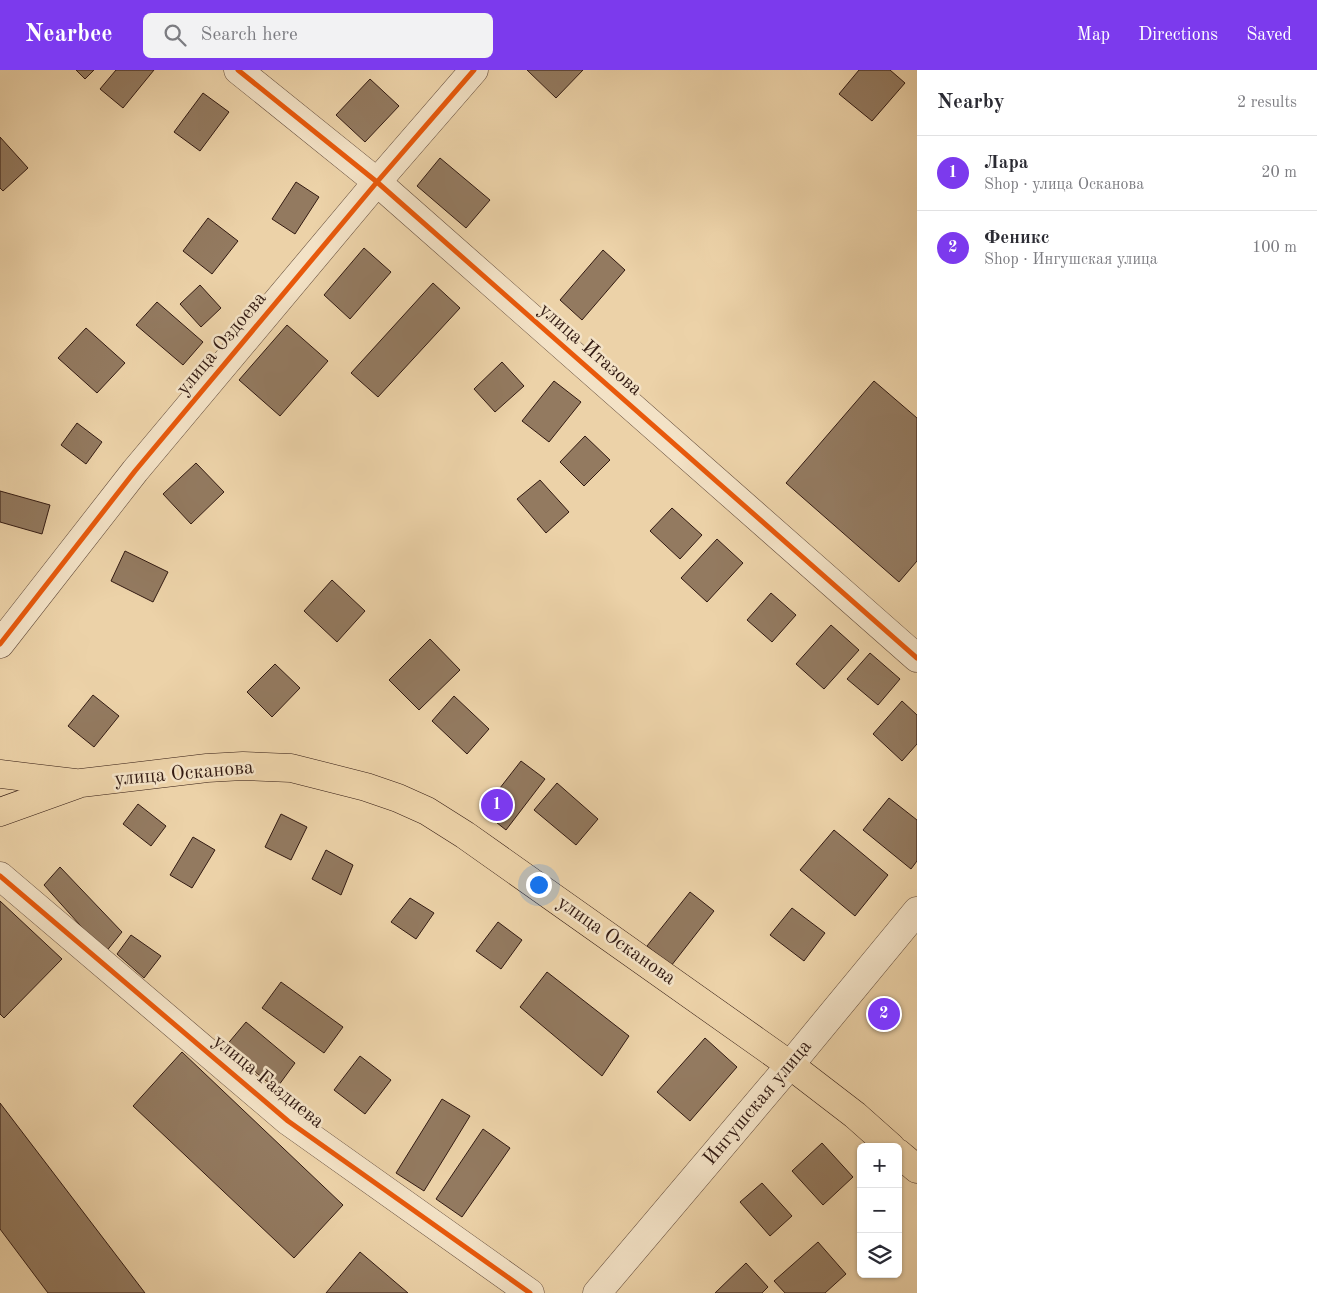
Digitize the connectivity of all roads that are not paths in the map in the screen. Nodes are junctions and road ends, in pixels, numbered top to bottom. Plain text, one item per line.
1 (238, 70) edge
2 (474, 70) edge
3 (378, 182) junction
4 (0, 644) edge
5 (917, 658) edge
6 (0, 774) edge
7 (82, 783) junction
8 (0, 812) edge
9 (0, 876) edge
10 (917, 911) edge
11 (790, 1065) junction
12 (886, 1143) edge
13 (902, 1156) edge
14 (917, 1169) edge
15 (530, 1293) edge
16 (597, 1293) edge

1 - 3 street, улица Итазова
2 - 3 street, улица Оздоева
3 - 4 street, улица Оздоева
3 - 5 street, улица Итазова
6 - 7 main road, улица Осканова
7 - 8 main road, улица Осканова
7 - 11 main road, улица Осканова
9 - 15 street, улица Газдиева
10 - 11 street, Ингушская улица
11 - 12 main road, улица Осканова
11 - 16 street, Ингушская улица
13 - 14 main road

